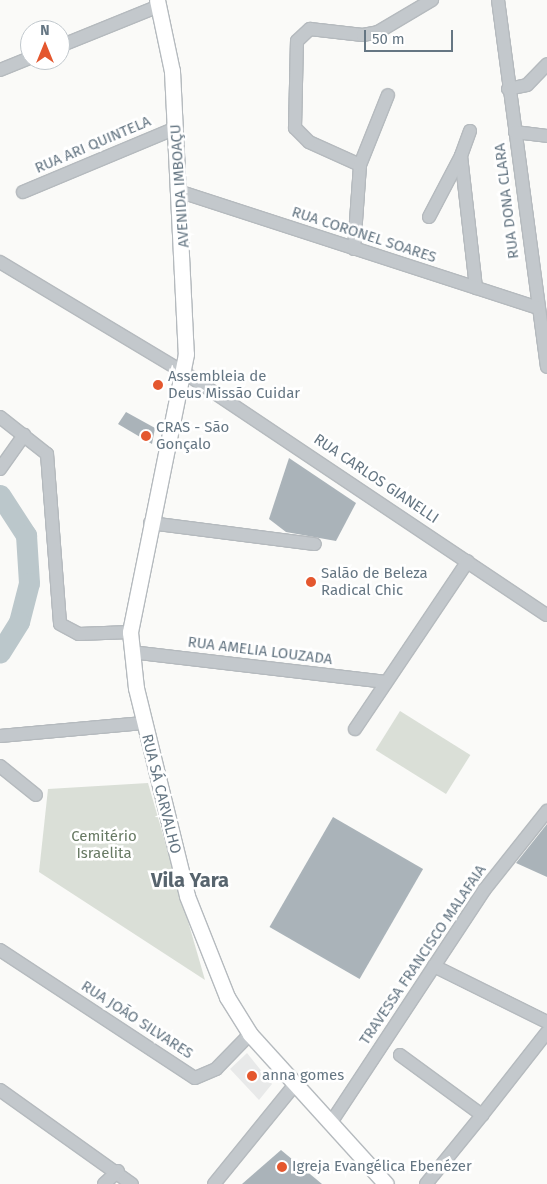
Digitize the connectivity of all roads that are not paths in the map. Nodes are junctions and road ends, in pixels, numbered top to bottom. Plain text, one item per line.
1 (432, 0) edge
2 (498, 0) edge
3 (158, 3) edge
4 (70, 42) edge
5 (20, 62) edge
6 (547, 64) edge
7 (0, 70) edge
8 (547, 79) edge
9 (527, 85) junction
10 (508, 89) junction
11 (388, 95) dead end
12 (176, 128) junction
13 (470, 131) dead end
14 (515, 132) junction
15 (547, 136) edge
16 (460, 156) junction
17 (360, 165) junction
18 (23, 192) dead end
19 (181, 192) junction
20 (429, 217) dead end
21 (354, 249) junction
22 (0, 262) edge
23 (476, 288) junction
24 (537, 308) junction
25 (547, 367) edge
26 (185, 373) junction
27 (0, 417) edge
28 (24, 435) junction
29 (0, 469) edge
30 (150, 524) junction
31 (315, 544) dead end
32 (468, 561) junction
33 (547, 615) edge
34 (130, 632) junction
35 (130, 652) junction
36 (386, 682) junction
37 (143, 723) junction
38 (355, 729) dead end
39 (0, 736) edge
40 (0, 766) edge
41 (36, 795) dead end
42 (547, 811) edge
43 (0, 950) edge
44 (434, 966) junction
45 (547, 1022) edge
46 (547, 1032) edge
47 (250, 1034) junction
48 (400, 1055) dead end
49 (296, 1083) junction
50 (0, 1090) edge
51 (482, 1115) junction
52 (332, 1121) junction
53 (118, 1171) junction
54 (104, 1184) edge
55 (132, 1184) edge
56 (214, 1184) edge
57 (386, 1184) edge
58 (426, 1184) edge

1 - 17 street
2 - 10 street, RUA DONA CLARA
3 - 4 street
3 - 12 main road, AVENIDA IMBOAÇU
5 - 7 street
6 - 9 street
8 - 9 street
9 - 10 street
10 - 14 street, RUA DONA CLARA
11 - 17 street
12 - 18 street, RUA ARI QUINTELA
12 - 19 main road, AVENIDA IMBOAÇU
13 - 16 street
14 - 15 street
14 - 24 street, RUA DONA CLARA
16 - 20 street
16 - 23 street
17 - 21 street
19 - 21 street, RUA CORONEL SOARES
19 - 26 main road, AVENIDA IMBOAÇU
21 - 23 street, RUA CORONEL SOARES
22 - 26 street, RUA CARLOS GIANELLI
23 - 24 street, RUA CORONEL SOARES
24 - 25 street, RUA DONA CLARA
26 - 30 main road, RUA SÁ CARVALHO
26 - 32 street, RUA CARLOS GIANELLI
27 - 28 street
28 - 29 street
28 - 34 street
30 - 31 street
30 - 34 main road, RUA SÁ CARVALHO
32 - 33 street, RUA CARLOS GIANELLI
32 - 36 street
34 - 35 main road, RUA SÁ CARVALHO
35 - 36 street, RUA AMELIA LOUZADA
35 - 37 main road, RUA SÁ CARVALHO
36 - 38 street
37 - 39 street
37 - 47 main road, RUA SÁ CARVALHO
40 - 41 street
42 - 44 street, TRAVESSA FRANCISCO MALAFAIA
43 - 47 street, RUA JOÃO SILVARES
44 - 45 street
44 - 52 street, TRAVESSA FRANCISCO MALAFAIA
46 - 51 street
47 - 49 main road, RUA SÁ CARVALHO
48 - 51 street
49 - 52 main road, RUA SÁ CARVALHO
49 - 56 street
50 - 53 street
51 - 58 street
52 - 57 main road, RUA SÁ CARVALHO
53 - 54 street
53 - 55 street

